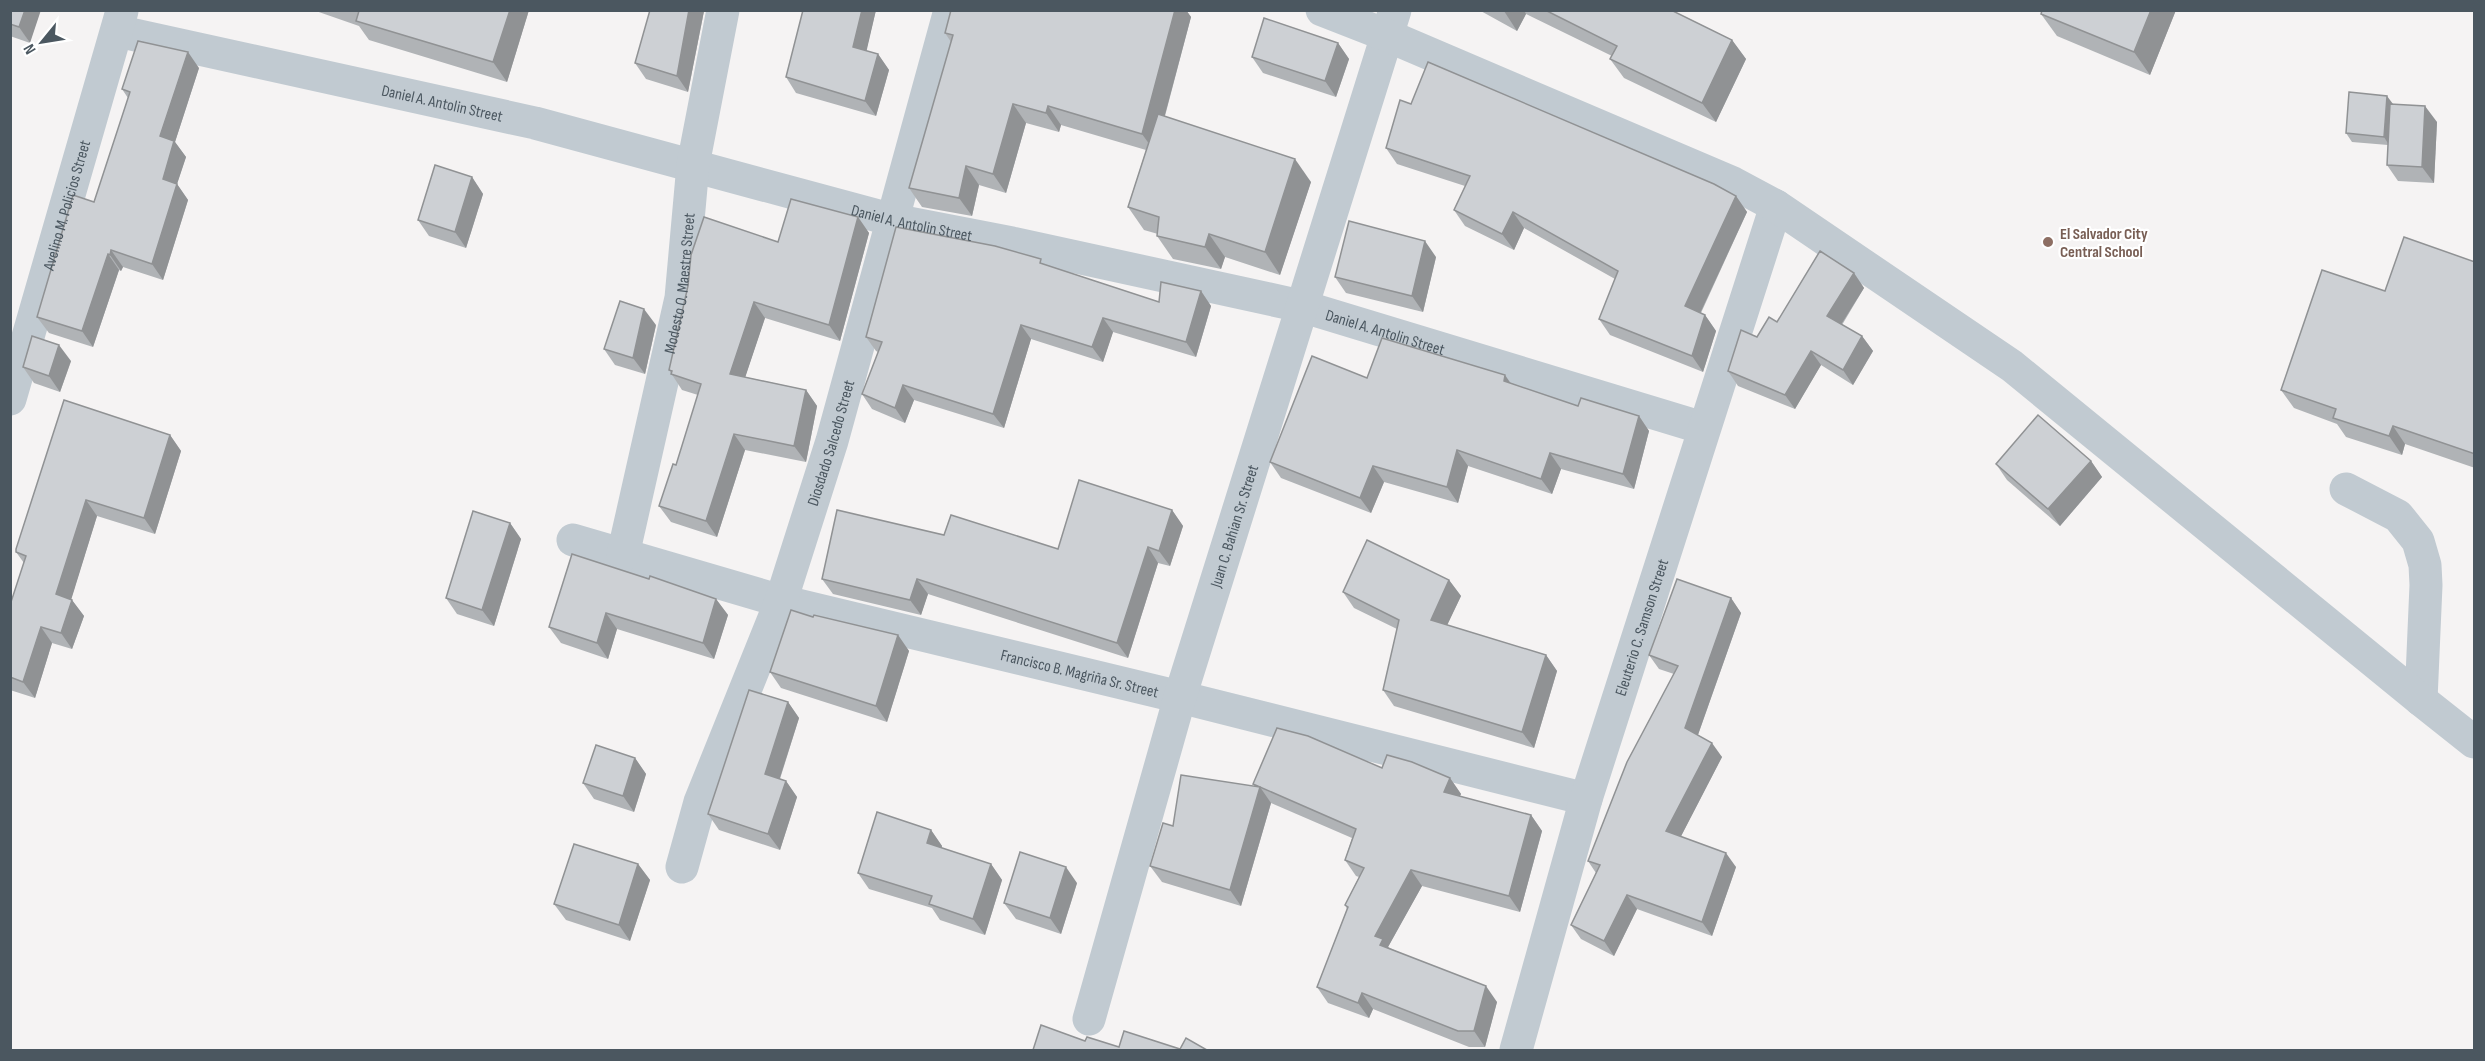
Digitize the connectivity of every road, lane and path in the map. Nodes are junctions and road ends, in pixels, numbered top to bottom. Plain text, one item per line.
1 (723, 10) edge
2 (950, 10) edge
3 (1322, 10) edge
4 (120, 21) edge
5 (1391, 23) edge
6 (693, 165) junction
7 (1776, 206) junction
8 (892, 220) junction
9 (1302, 306) junction
10 (10, 399) edge
11 (1703, 428) junction
12 (2346, 489) dead end
13 (573, 540) dead end
14 (623, 555) junction
15 (781, 601) junction
16 (1180, 697) junction
17 (2421, 700) junction
18 (2475, 742) edge
19 (1586, 799) junction
20 (682, 867) dead end
21 (1089, 1019) dead end
22 (1516, 1050) edge

1 - 6 street, Modesto O. Maestre Street
2 - 8 street, Diosdado Salcedo Street
3 - 5 street
4 - 6 street, Daniel A. Antolin Street
4 - 10 street, Avelino M. Policios Street
5 - 7 street
5 - 9 street, Juan C. Bahian Sr. Street
6 - 8 street, Daniel A. Antolin Street
6 - 14 street, Modesto O. Maestre Street
7 - 11 street, Eleuterio C. Samson Street
7 - 17 street
8 - 9 street, Daniel A. Antolin Street
8 - 15 street, Diosdado Salcedo Street
9 - 11 street, Daniel A. Antolin Street
9 - 16 street, Juan C. Bahian Sr. Street
11 - 19 street, Eleuterio C. Samson Street
12 - 17 street
13 - 14 street, Francisco B. Magriña Sr. Street
14 - 15 street, Francisco B. Magriña Sr. Street
15 - 16 street, Francisco B. Magriña Sr. Street
15 - 20 street, Diosdado Salcedo Street
16 - 19 street, Francisco B. Magriña Sr. Street
16 - 21 street, Juan C. Bahian Sr. Street
17 - 18 street
19 - 22 street, Eleuterio C. Samson Street

